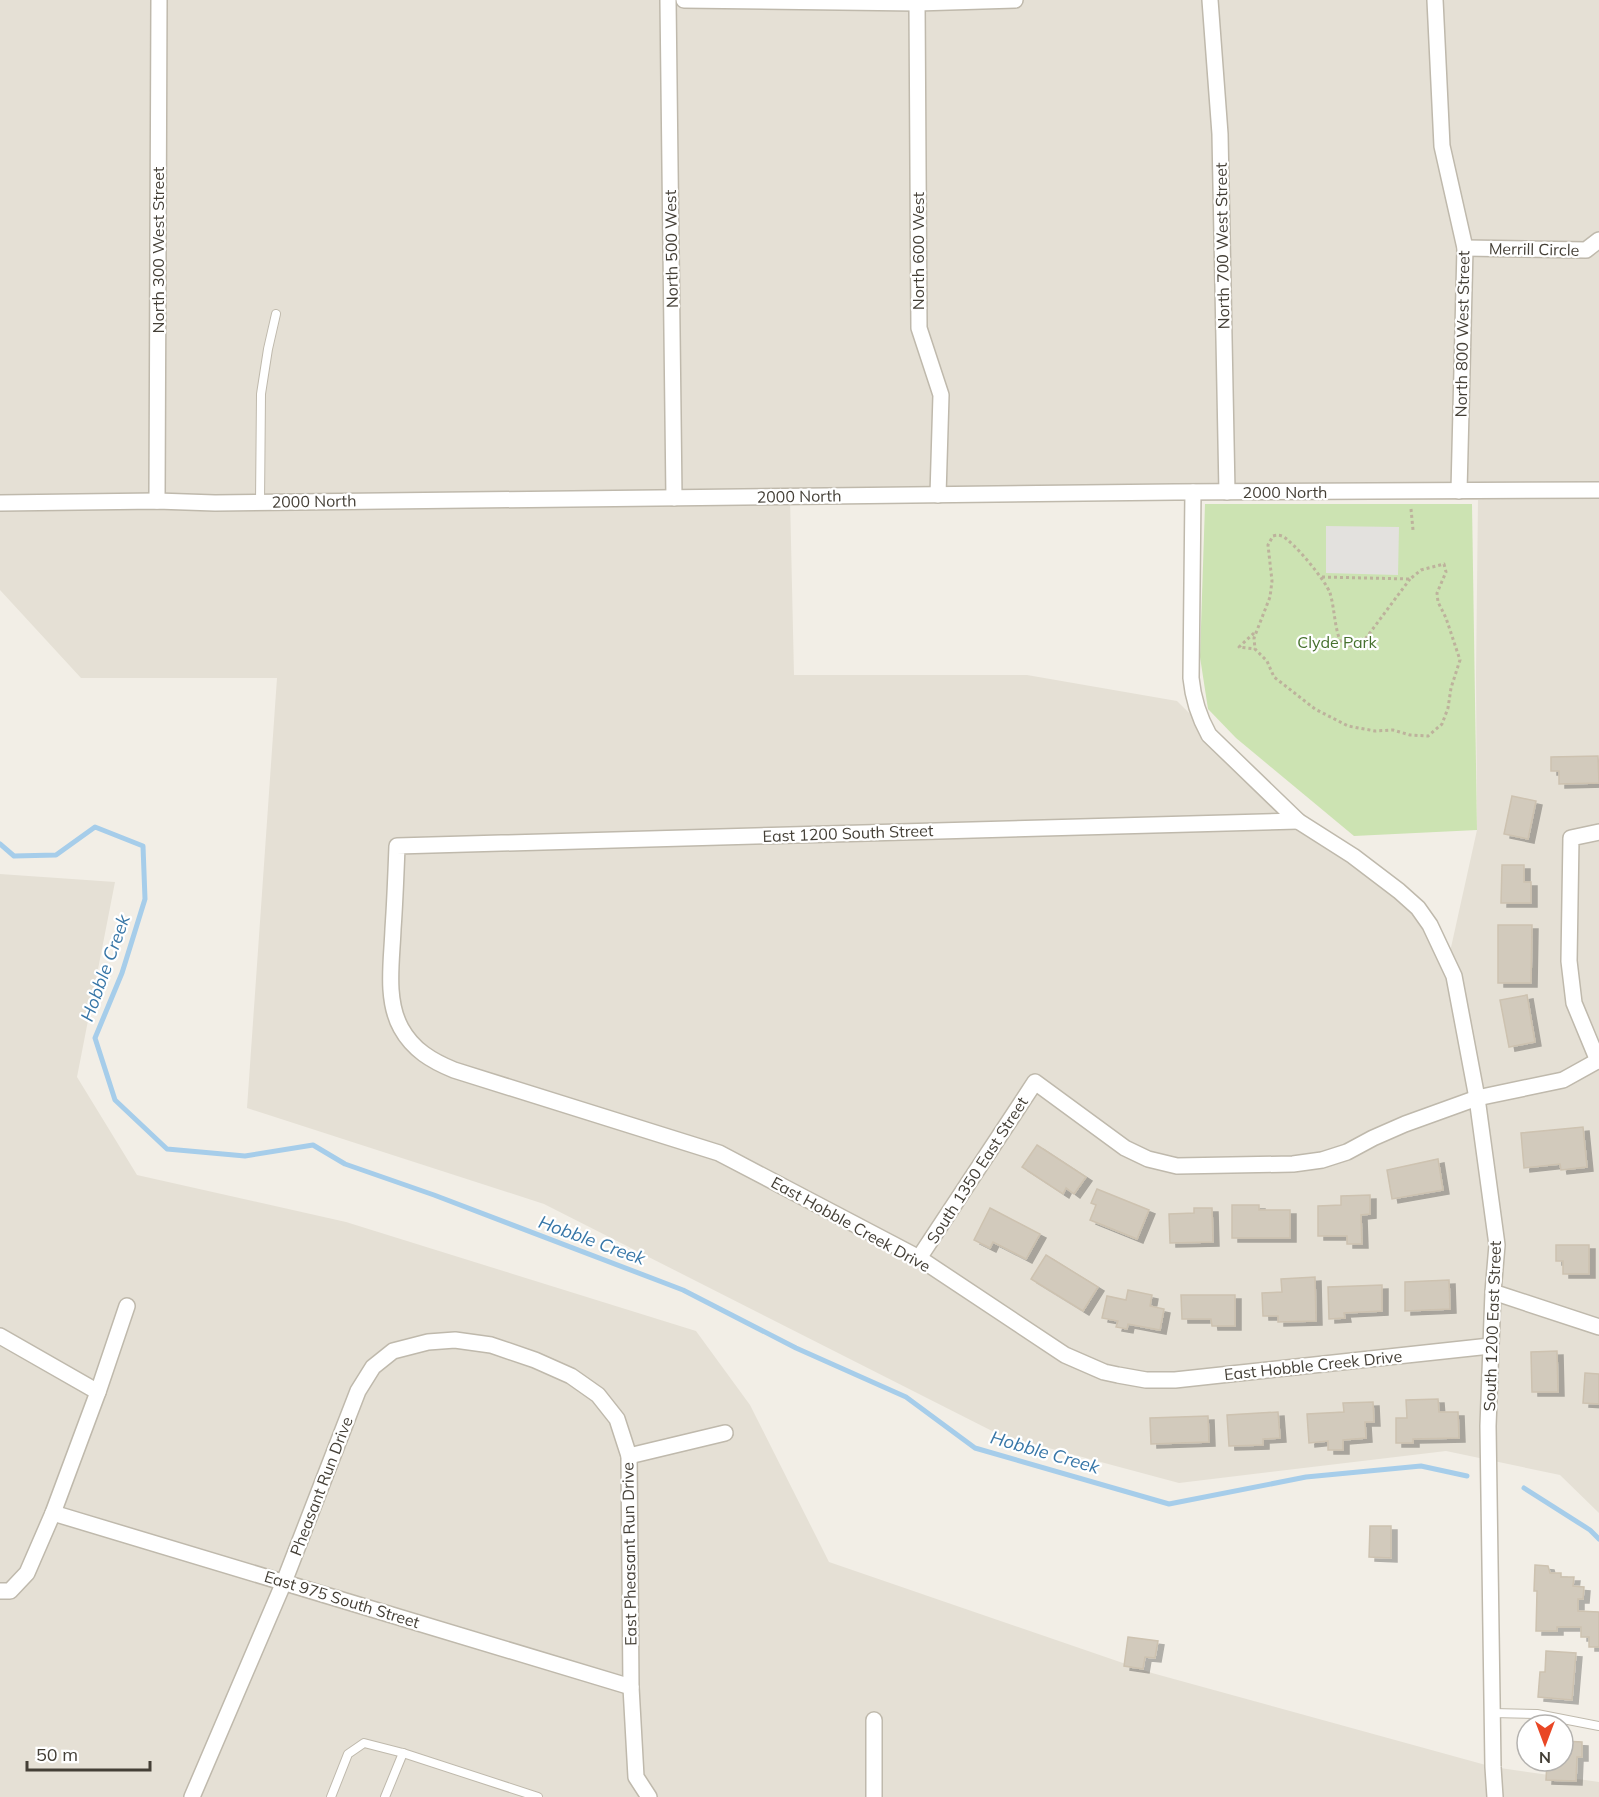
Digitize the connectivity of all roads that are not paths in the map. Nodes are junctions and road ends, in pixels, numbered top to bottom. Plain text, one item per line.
1 (159, 0) edge
2 (668, 0) edge
3 (684, 0) edge
4 (1015, 0) edge
5 (1210, 0) edge
6 (1435, 0) edge
7 (916, 3) junction
8 (1599, 240) edge
9 (1465, 248) junction
10 (276, 314) dead end
11 (1599, 490) edge
12 (1459, 491) junction
13 (1193, 492) junction
14 (1227, 492) junction
15 (938, 495) junction
16 (674, 498) junction
17 (157, 501) junction
18 (260, 502) junction
19 (0, 503) edge
20 (1298, 821) junction
21 (1599, 832) edge
22 (397, 846) joint
23 (1599, 1061) edge
24 (1477, 1098) junction
25 (919, 1258) junction
26 (1493, 1292) junction
27 (127, 1306) dead end
28 (1599, 1327) edge
29 (0, 1336) edge
30 (1490, 1346) junction
31 (393, 1351) joint
32 (98, 1392) junction
33 (725, 1433) dead end
34 (629, 1456) junction
35 (53, 1513) junction
36 (284, 1582) junction
37 (5, 1591) edge
38 (631, 1687) junction
39 (1492, 1713) junction
40 (874, 1720) dead end
41 (1599, 1726) edge
42 (403, 1753) junction
43 (192, 1797) edge
44 (331, 1797) edge
45 (385, 1797) edge
46 (538, 1797) edge
47 (649, 1797) edge
48 (874, 1797) edge
49 (1496, 1797) edge

1 - 17 street, North 300 West Street
2 - 16 street, North 500 West
3 - 7 street
4 - 7 street
5 - 14 street, North 700 West Street
6 - 9 street, North 800 West Street
7 - 15 street, North 600 West
8 - 9 street, Merrill Circle
9 - 12 street, North 800 West Street
10 - 18 lane
11 - 12 street, 2000 North
12 - 14 street, 2000 North
13 - 14 street, 2000 North
13 - 15 street, 2000 North
13 - 20 street, South 1200 East Street
15 - 16 street, 2000 North
16 - 18 street, 2000 North
17 - 18 street, 2000 North
17 - 19 street, 2000 North
20 - 22 street, East 1200 South Street
20 - 24 street, South 1200 East Street
21 - 23 street
22 - 25 street, East Hobble Creek Drive
23 - 24 street
24 - 25 street, South 1350 East Street
24 - 26 street, South 1200 East Street
25 - 30 street, East Hobble Creek Drive
26 - 28 street
26 - 30 street, South 1200 East Street
27 - 32 street
29 - 32 street
30 - 39 street, South 1200 East Street
31 - 34 street, East Pheasant Run Drive
31 - 36 street, Pheasant Run Drive
32 - 35 street
33 - 34 street
34 - 38 street, East Pheasant Run Drive
35 - 36 street, East 975 South Street
35 - 37 street
36 - 38 street, East 975 South Street
36 - 43 street, Pheasant Run Drive
38 - 47 street, East Pheasant Run Drive
39 - 41 lane
39 - 49 street, South 1200 East Street
40 - 48 street
42 - 44 lane
42 - 45 lane
42 - 46 lane

